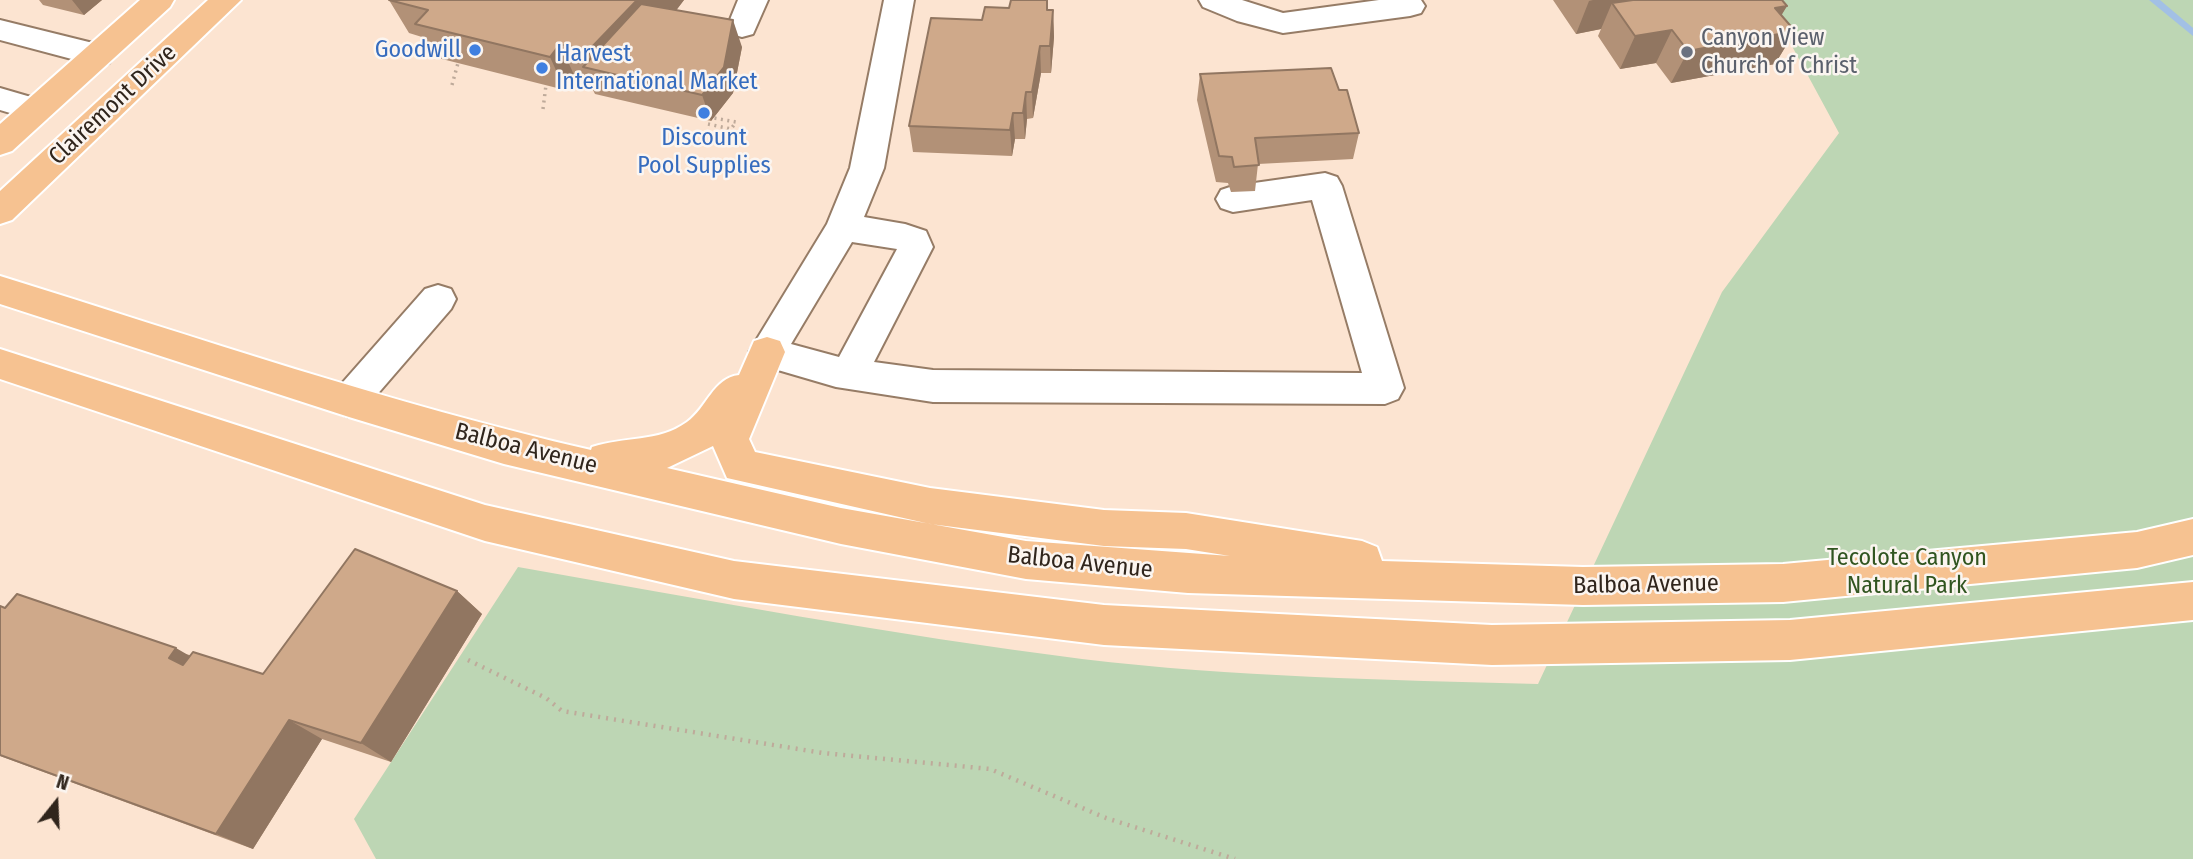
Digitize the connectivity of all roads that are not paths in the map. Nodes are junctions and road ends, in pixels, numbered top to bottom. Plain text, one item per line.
1 (159, 0) edge
2 (226, 0) edge
3 (899, 0) edge
4 (1214, 0) edge
5 (1405, 0) edge
6 (0, 30) edge
7 (98, 55) junction
8 (0, 99) edge
9 (37, 110) junction
10 (0, 143) edge
11 (1233, 199) dead end
12 (0, 211) edge
13 (843, 227) junction
14 (0, 290) edge
15 (438, 299) dead end
16 (766, 352) junction
17 (0, 364) edge
18 (849, 374) junction
19 (349, 401) junction
20 (578, 463) junction
21 (2193, 537) edge
22 (1520, 586) junction
23 (2193, 601) edge

1 - 7 main road, Clairemont Drive
2 - 12 main road, Clairemont Drive
3 - 13 lane
4 - 5 lane
6 - 7 lane
7 - 9 main road, Clairemont Drive
8 - 9 lane
9 - 10 main road, Clairemont Drive
11 - 18 lane
13 - 16 lane
13 - 18 lane
14 - 19 main road, Balboa Avenue
15 - 19 lane
16 - 18 lane
16 - 20 main road
16 - 22 main road
17 - 23 main road
19 - 20 main road, Balboa Avenue
20 - 22 main road, Balboa Avenue
21 - 22 main road, Balboa Avenue

